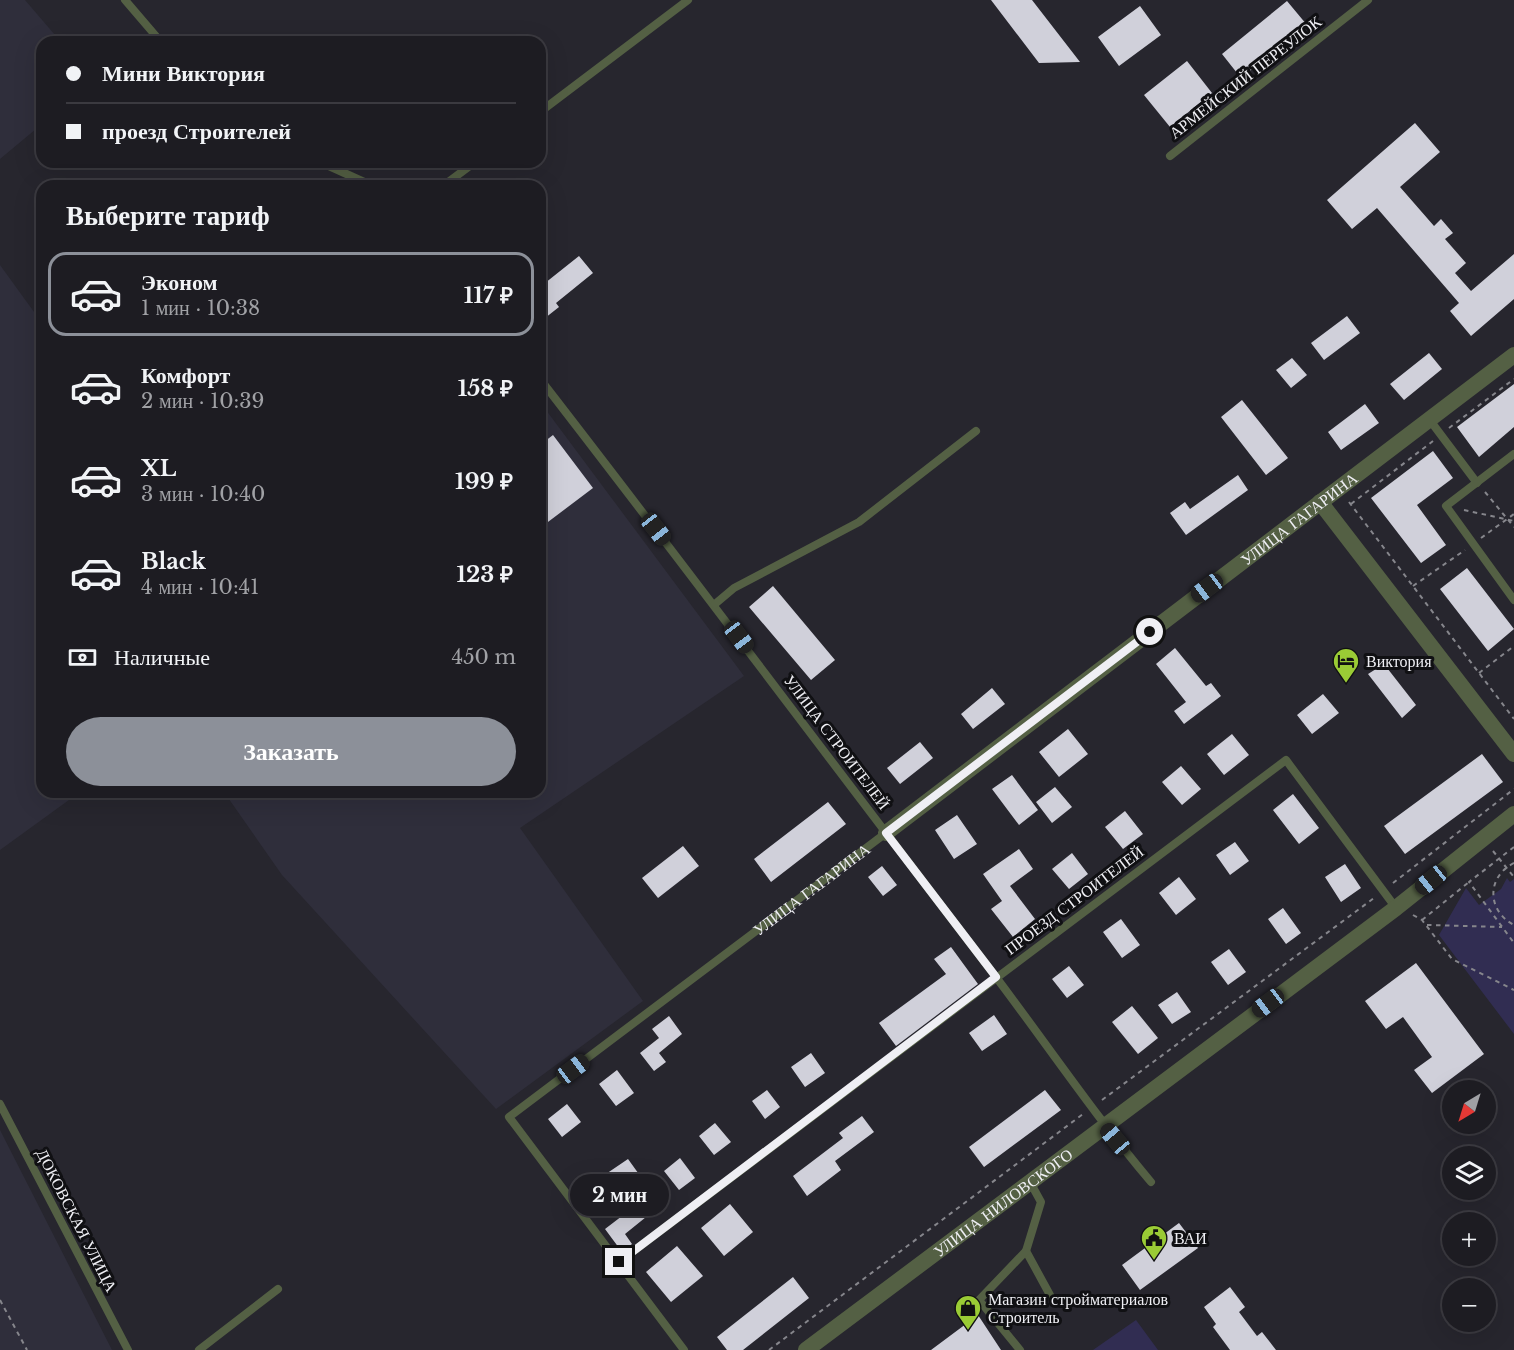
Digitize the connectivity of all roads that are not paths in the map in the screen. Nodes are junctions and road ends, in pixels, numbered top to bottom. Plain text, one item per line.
1 (125, 0) edge
2 (688, 0) edge
3 (1368, 0) edge
4 (156, 36) edge
5 (546, 107) edge
6 (1170, 156) dead end
7 (333, 168) edge
8 (467, 168) edge
9 (360, 180) edge
10 (451, 180) edge
11 (1514, 355) edge
12 (546, 387) edge
13 (1429, 419) junction
14 (976, 431) dead end
15 (1514, 454) edge
16 (1477, 483) junction
17 (1320, 502) junction
18 (1514, 600) edge
19 (715, 604) junction
20 (1514, 754) edge
21 (1514, 814) edge
22 (886, 833) junction
23 (1396, 908) junction
24 (996, 977) junction
25 (0, 1104) edge
26 (1103, 1125) junction
27 (1030, 1182) junction
28 (1151, 1182) dead end
29 (1026, 1251) junction
30 (619, 1262) junction
31 (278, 1289) dead end
32 (1050, 1295) dead end
33 (128, 1350) edge
34 (199, 1350) edge
35 (684, 1350) edge
36 (806, 1350) edge
37 (1020, 1350) edge

1 - 4 lane
2 - 5 lane
3 - 6 lane, АРМЕЙСКИЙ ПЕРЕУЛОК
7 - 9 lane
8 - 10 lane
11 - 13 street, УЛИЦА ГАГАРИНА
12 - 19 lane, УЛИЦА СТРОИТЕЛЕЙ
13 - 16 lane
13 - 17 street, УЛИЦА ГАГАРИНА
14 - 19 lane
15 - 16 lane
16 - 18 lane
17 - 20 street
17 - 22 street, УЛИЦА ГАГАРИНА
19 - 22 lane, УЛИЦА СТРОИТЕЛЕЙ
21 - 23 street, УЛИЦА НИЛОВСКОГО
22 - 24 lane, УЛИЦА СТРОИТЕЛЕЙ
22 - 30 lane, УЛИЦА ГАГАРИНА
23 - 24 lane, ПРОЕЗД СТРОИТЕЛЕЙ
23 - 26 street, УЛИЦА НИЛОВСКОГО
24 - 26 lane, УЛИЦА СТРОИТЕЛЕЙ
24 - 30 lane, ПРОЕЗД СТРОИТЕЛЕЙ
25 - 33 lane, ДОКОВСКАЯ УЛИЦА
26 - 27 street, УЛИЦА НИЛОВСКОГО
26 - 28 lane, УЛИЦА СТРОИТЕЛЕЙ
27 - 29 lane
27 - 36 street, УЛИЦА НИЛОВСКОГО
29 - 32 lane
29 - 37 lane
30 - 35 lane
31 - 34 lane

